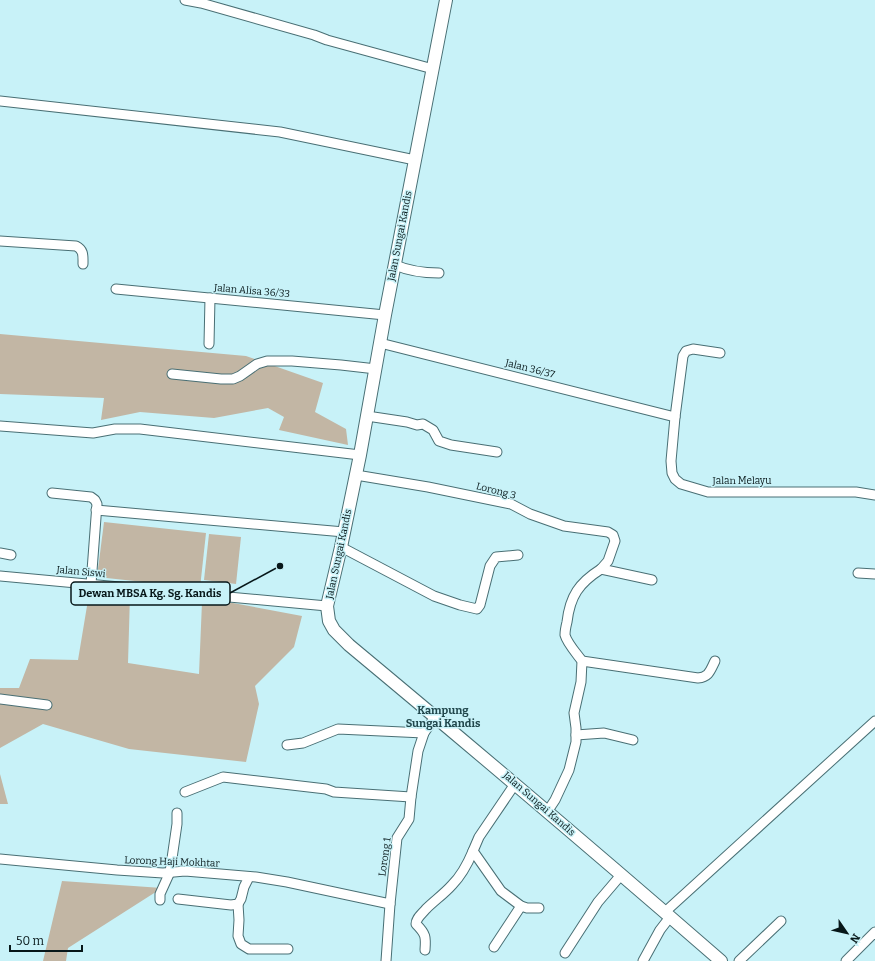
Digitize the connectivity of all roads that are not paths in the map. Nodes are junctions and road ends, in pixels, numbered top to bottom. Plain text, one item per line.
1 (185, 0) edge
2 (446, 0) edge
3 (433, 69) junction
4 (0, 101) edge
5 (415, 160) junction
6 (0, 241) edge
7 (83, 264) dead end
8 (395, 265) junction
9 (440, 274) dead end
10 (116, 289) dead end
11 (210, 298) junction
12 (385, 315) junction
13 (380, 343) junction
14 (209, 344) dead end
15 (720, 353) dead end
16 (376, 369) junction
17 (172, 374) dead end
18 (367, 416) junction
19 (675, 417) junction
20 (0, 426) edge
21 (497, 452) dead end
22 (360, 455) junction
23 (356, 475) junction
24 (52, 492) dead end
25 (875, 496) edge
26 (96, 510) junction
27 (344, 532) junction
28 (341, 547) junction
29 (0, 553) edge
30 (11, 555) dead end
31 (518, 555) dead end
32 (601, 569) junction
33 (858, 573) dead end
34 (875, 574) edge
35 (0, 576) edge
36 (652, 580) dead end
37 (91, 584) junction
38 (327, 606) junction
39 (582, 661) junction
40 (714, 662) dead end
41 (0, 699) edge
42 (47, 705) dead end
43 (435, 717) junction
44 (875, 721) edge
45 (424, 733) junction
46 (576, 735) junction
47 (633, 740) dead end
48 (288, 745) dead end
49 (515, 784) junction
50 (185, 792) dead end
51 (411, 796) junction
52 (546, 812) junction
53 (177, 813) dead end
54 (473, 851) junction
55 (0, 859) edge
56 (170, 872) junction
57 (621, 875) junction
58 (249, 877) junction
59 (178, 899) dead end
60 (160, 900) dead end
61 (238, 904) junction
62 (390, 904) junction
63 (521, 906) junction
64 (539, 908) dead end
65 (667, 914) junction
66 (782, 921) dead end
67 (875, 932) edge
68 (494, 947) dead end
69 (288, 949) dead end
70 (425, 950) dead end
71 (565, 953) dead end
72 (386, 961) edge
73 (643, 961) edge
74 (721, 961) edge
75 (739, 961) edge
76 (846, 961) edge

1 - 3 street
2 - 3 street, Jalan Sungai Kandis
3 - 5 street, Jalan Sungai Kandis
4 - 5 street
5 - 8 street, Jalan Sungai Kandis
6 - 7 street
8 - 9 street
8 - 12 street, Jalan Sungai Kandis
10 - 11 street, Jalan Alisa 36/33
11 - 12 street, Jalan Alisa 36/33
11 - 14 street
12 - 13 street, Jalan Sungai Kandis
13 - 16 street, Jalan Sungai Kandis
13 - 19 street, Jalan 36/37
15 - 19 street, Jalan Melayu
16 - 17 street
16 - 18 street, Jalan Sungai Kandis
18 - 21 street
18 - 22 street, Jalan Sungai Kandis
19 - 25 street, Jalan Melayu
20 - 22 street
22 - 23 street, Jalan Sungai Kandis
23 - 27 street, Jalan Sungai Kandis
23 - 32 street, Lorong 3
24 - 26 street
26 - 27 street
26 - 37 street
27 - 28 street, Jalan Sungai Kandis
28 - 31 street
28 - 38 street, Jalan Sungai Kandis
29 - 30 street
32 - 36 street
32 - 39 street, Lorong 3
33 - 34 street
35 - 37 street, Jalan Siswi
37 - 38 street, Jalan Siswi
38 - 43 street, Jalan Sungai Kandis
39 - 40 street
39 - 46 street
41 - 42 street
43 - 45 street, Lorong 1
43 - 49 street, Jalan Sungai Kandis
44 - 65 street
45 - 48 street
45 - 51 street, Lorong 1
46 - 47 street
46 - 52 street
49 - 52 street, Jalan Sungai Kandis
49 - 54 street
50 - 51 street
51 - 62 street, Lorong 1
52 - 57 street, Jalan Sungai Kandis
53 - 56 street
54 - 63 street
54 - 70 street
55 - 56 street, Lorong Haji Mokhtar
56 - 58 street, Lorong Haji Mokhtar
56 - 60 street
57 - 65 street, Jalan Sungai Kandis
57 - 71 street
58 - 61 street
58 - 62 street, Lorong Haji Mokhtar
59 - 61 street
61 - 69 street
62 - 72 street, Lorong 1
63 - 64 street
63 - 68 street
65 - 73 street
65 - 74 street, Jalan Sungai Kandis
66 - 75 street
67 - 76 street

